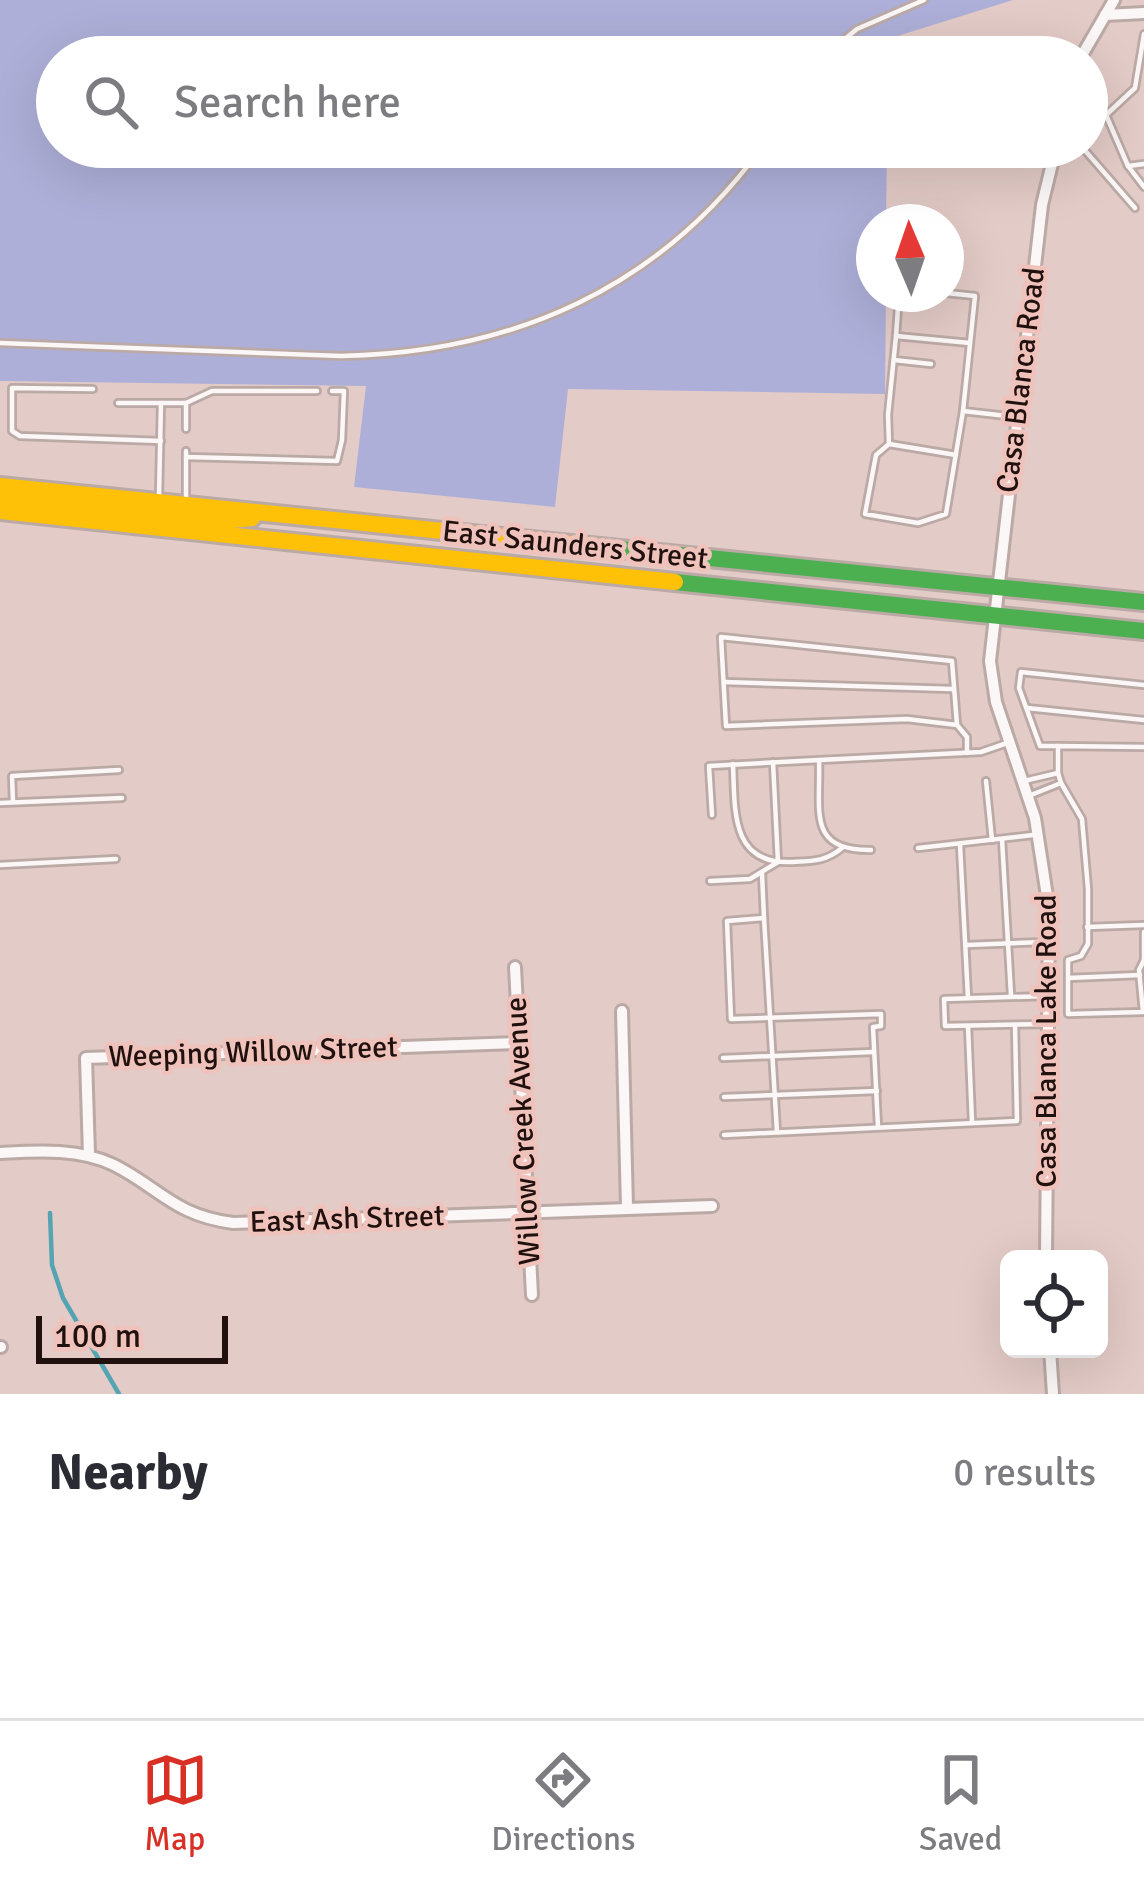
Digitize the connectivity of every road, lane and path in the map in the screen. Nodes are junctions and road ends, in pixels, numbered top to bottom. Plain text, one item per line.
1 (924, 0) edge
2 (1114, 0) edge
3 (1144, 13) edge
4 (1105, 15) junction
5 (1144, 34) edge
6 (848, 36) edge
7 (1093, 36) edge
8 (1108, 114) edge
9 (1108, 121) edge
10 (1144, 164) edge
11 (1128, 166) junction
12 (745, 168) edge
13 (1051, 168) edge
14 (1100, 168) edge
15 (1144, 187) edge
16 (1135, 208) dead end
17 (964, 295) edge
18 (898, 312) edge
19 (896, 336) junction
20 (0, 343) edge
21 (970, 343) junction
22 (894, 360) junction
23 (931, 364) dead end
24 (957, 367) dead end
25 (969, 368) junction
26 (93, 389) dead end
27 (316, 391) dead end
28 (332, 391) dead end
29 (118, 403) dead end
30 (161, 403) junction
31 (186, 404) junction
32 (963, 411) junction
33 (1016, 418) junction
34 (186, 429) dead end
35 (161, 441) junction
36 (890, 444) junction
37 (956, 455) junction
38 (0, 486) edge
39 (0, 499) edge
40 (158, 501) junction
41 (186, 503) junction
42 (0, 512) edge
43 (283, 514) junction
44 (999, 587) junction
45 (1144, 602) edge
46 (994, 615) junction
47 (1144, 631) edge
48 (724, 682) junction
49 (1144, 685) edge
50 (954, 689) junction
51 (1027, 708) junction
52 (1144, 720) edge
53 (957, 725) junction
54 (1010, 742) junction
55 (1058, 746) junction
56 (1144, 747) edge
57 (967, 753) junction
58 (819, 760) junction
59 (773, 762) junction
60 (733, 764) junction
61 (119, 770) dead end
62 (1058, 772) junction
63 (986, 781) dead end
64 (1024, 781) junction
65 (1061, 783) junction
66 (1028, 796) junction
67 (122, 798) dead end
68 (13, 802) junction
69 (0, 803) edge
70 (712, 815) dead end
71 (1038, 834) junction
72 (1002, 839) junction
73 (992, 840) junction
74 (960, 844) junction
75 (842, 848) junction
76 (919, 848) dead end
77 (871, 850) dead end
78 (116, 859) dead end
79 (778, 862) junction
80 (0, 865) edge
81 (761, 873) junction
82 (710, 881) dead end
83 (764, 918) junction
84 (1087, 926) junction
85 (1144, 928) edge
86 (1048, 942) junction
87 (1010, 943) junction
88 (967, 944) junction
89 (514, 967) dead end
90 (1140, 975) junction
91 (1068, 978) junction
92 (1048, 996) junction
93 (1011, 997) junction
94 (968, 998) junction
95 (622, 1011) dead end
96 (771, 1018) junction
97 (1015, 1024) junction
98 (1048, 1024) junction
99 (968, 1026) junction
100 (518, 1043) junction
101 (874, 1052) junction
102 (773, 1057) junction
103 (723, 1058) dead end
104 (877, 1091) junction
105 (775, 1095) junction
106 (724, 1097) dead end
107 (972, 1123) junction
108 (878, 1126) junction
109 (777, 1132) junction
110 (724, 1135) dead end
111 (0, 1153) edge
112 (89, 1155) junction
113 (712, 1206) dead end
114 (627, 1207) junction
115 (527, 1212) junction
116 (1046, 1250) edge
117 (532, 1295) dead end
118 (1051, 1358) edge
119 (1053, 1394) edge

1 - 6 lane
2 - 4 street
3 - 4 street
4 - 7 street
5 - 8 lane
9 - 11 lane
10 - 11 lane
11 - 15 lane
12 - 20 lane
13 - 33 street, Casa Blanca Road
14 - 16 lane
17 - 21 lane
18 - 19 lane
19 - 21 lane
19 - 22 lane
21 - 25 lane
22 - 23 lane
22 - 36 lane
24 - 25 lane
25 - 32 lane
26 - 35 lane
27 - 31 lane
28 - 41 lane
29 - 30 lane
30 - 31 lane
30 - 35 lane
31 - 34 lane
32 - 33 lane
32 - 37 lane
33 - 44 street, Casa Blanca Road
35 - 40 lane
36 - 37 lane
36 - 37 lane
38 - 40 main road, East Saunders Street
39 - 43 main road
40 - 41 main road, East Saunders Street
41 - 43 main road, East Saunders Street
42 - 46 main road, East Saunders Street
43 - 44 main road, East Saunders Street
44 - 45 main road, East Saunders Street
44 - 46 street, Casa Blanca Road
46 - 47 main road, East Saunders Street
46 - 54 street, Casa Blanca Lake Road
48 - 50 lane
48 - 50 lane
48 - 53 lane
49 - 51 lane
50 - 53 lane
51 - 52 lane
51 - 55 lane
53 - 57 lane
54 - 57 lane
54 - 64 street, Casa Blanca Lake Road
55 - 56 lane
55 - 62 lane
57 - 58 lane
58 - 59 lane
58 - 75 lane
59 - 60 lane
59 - 79 lane
60 - 70 lane
60 - 79 lane
61 - 68 lane
62 - 64 lane
62 - 65 lane
63 - 73 lane
64 - 66 street, Casa Blanca Lake Road
65 - 66 lane
65 - 84 lane
66 - 71 street, Casa Blanca Lake Road
67 - 68 lane
68 - 69 lane
71 - 72 lane
71 - 86 street, Casa Blanca Lake Road
72 - 73 lane
72 - 87 lane
73 - 74 lane
74 - 76 lane
74 - 88 lane
75 - 77 lane
75 - 79 lane
78 - 80 lane
79 - 81 lane
81 - 82 lane
81 - 83 lane
83 - 96 lane
83 - 96 lane
84 - 85 lane
84 - 91 lane
85 - 90 lane
86 - 87 lane
86 - 92 street, Casa Blanca Lake Road
87 - 88 lane
87 - 93 lane
88 - 94 lane
89 - 100 street, Willow Creek Avenue
90 - 91 lane
90 - 91 lane
92 - 93 lane
92 - 98 street, Casa Blanca Lake Road
93 - 94 lane
94 - 99 lane
95 - 114 street
96 - 101 lane
96 - 102 lane
97 - 98 lane
97 - 99 lane
97 - 107 lane
98 - 116 street, Casa Blanca Lake Road
99 - 107 lane
100 - 112 street, Weeping Willow Street
100 - 115 street, Willow Creek Avenue
101 - 102 lane
101 - 104 lane
102 - 103 lane
102 - 105 lane
104 - 105 lane
104 - 108 lane
105 - 106 lane
105 - 109 lane
107 - 108 lane
108 - 109 lane
109 - 110 lane
111 - 112 street, East Ash Street
112 - 115 street, East Ash Street
113 - 114 street, East Ash Street
114 - 115 street, East Ash Street
115 - 117 street, Willow Creek Avenue
118 - 119 street

